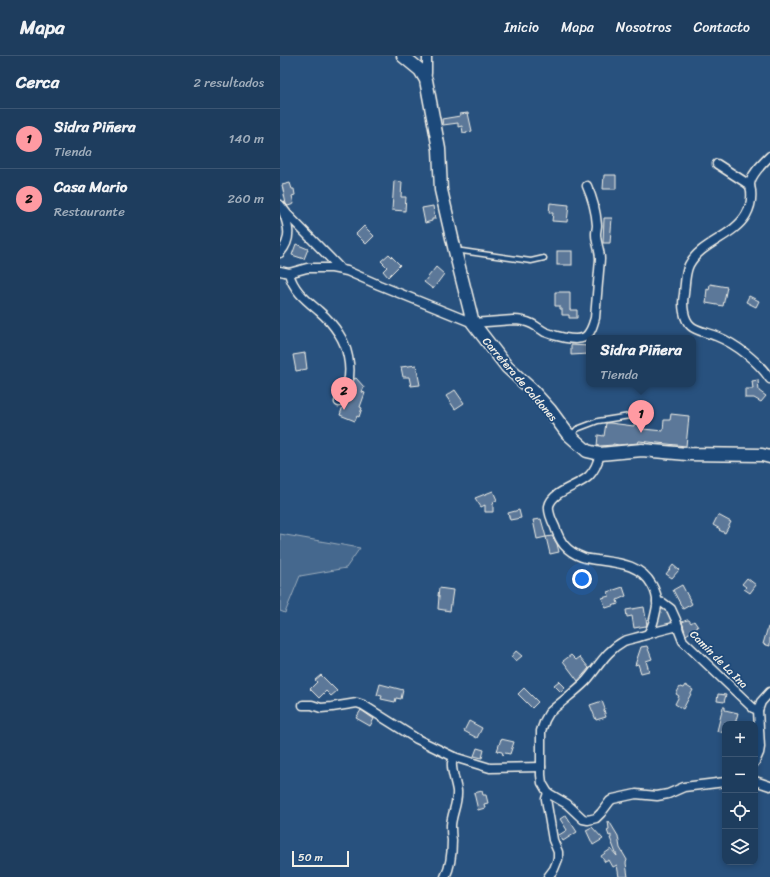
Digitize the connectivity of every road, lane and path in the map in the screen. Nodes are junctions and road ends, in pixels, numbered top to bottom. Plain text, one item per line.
1 (403, 56) edge
2 (427, 56) edge
3 (426, 80) junction
4 (770, 156) edge
5 (717, 164) dead end
6 (586, 186) dead end
7 (750, 186) junction
8 (455, 251) junction
9 (280, 252) edge
10 (544, 258) dead end
11 (340, 269) junction
12 (280, 271) edge
13 (289, 273) junction
14 (473, 323) junction
15 (587, 335) edge
16 (586, 336) edge
17 (770, 379) edge
18 (340, 402) dead end
19 (649, 409) dead end
20 (571, 437) junction
21 (600, 454) junction
22 (770, 457) edge
23 (658, 602) junction
24 (678, 626) junction
25 (648, 634) junction
26 (770, 692) edge
27 (303, 705) dead end
28 (758, 710) junction
29 (454, 757) junction
30 (757, 757) edge
31 (541, 767) junction
32 (722, 782) edge
33 (758, 782) edge
34 (770, 786) edge
35 (548, 793) junction
36 (445, 877) edge
37 (548, 877) edge

1 - 3 street, Carretera de Caldones
2 - 3 street
3 - 8 street, Carretera de Caldones
4 - 7 street
5 - 7 street
6 - 15 street
7 - 17 street
8 - 10 lane
8 - 14 street, Carretera de Caldones
9 - 11 street
11 - 13 street
11 - 14 street
12 - 13 street
13 - 18 street
14 - 16 street
14 - 20 street, Carretera de Caldones
19 - 20 lane
20 - 21 street, Carretera de Caldones
21 - 22 street, Carretera de Caldones
21 - 23 street
23 - 24 street, Camín de La Ina
23 - 25 street
24 - 25 street
24 - 28 street, Camín de La Ina
25 - 31 street
26 - 28 street
27 - 29 street
28 - 30 street
29 - 31 street
29 - 36 street
31 - 35 street
32 - 35 street
33 - 34 street
35 - 37 street

